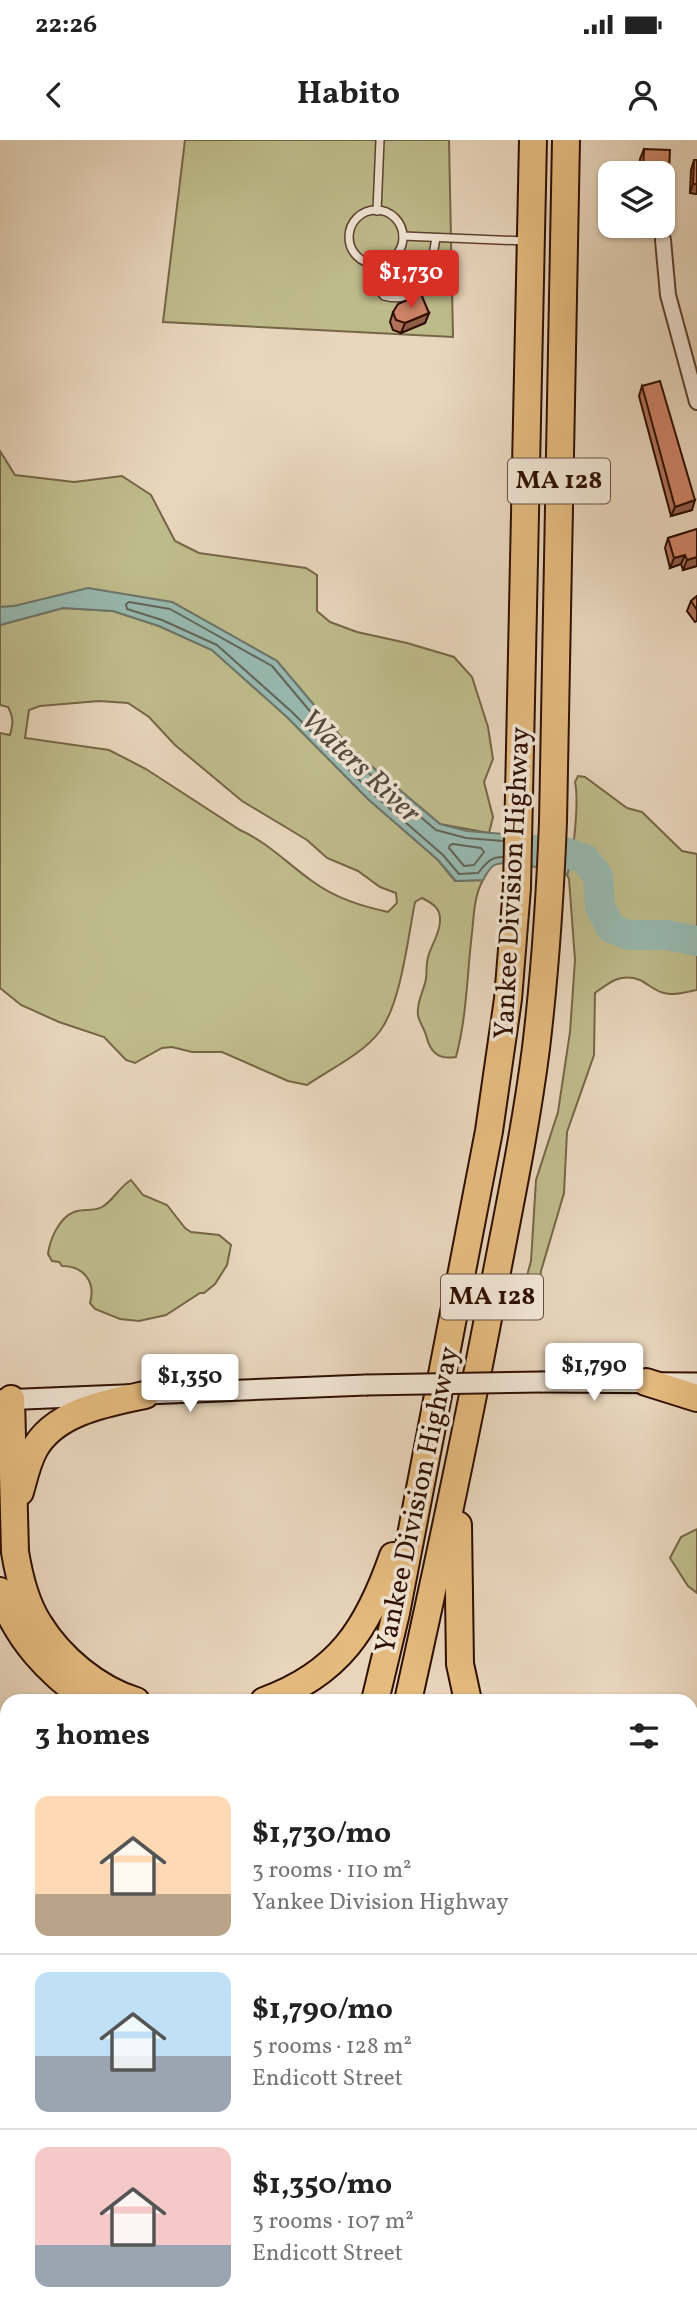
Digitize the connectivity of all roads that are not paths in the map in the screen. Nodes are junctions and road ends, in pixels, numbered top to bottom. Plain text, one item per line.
1 (380, 140) edge
2 (533, 140) edge
3 (566, 140) edge
4 (377, 211) junction
5 (403, 236) junction
6 (436, 238) junction
7 (663, 240) dead end
8 (531, 241) junction
9 (373, 264) junction
10 (697, 402) edge
11 (646, 1382) junction
12 (697, 1383) edge
13 (145, 1395) junction
14 (697, 1398) edge
15 (6, 1400) edge
16 (422, 1476) junction
17 (458, 1476) junction
18 (14, 1532) junction
19 (0, 1591) edge
20 (79, 1694) edge
21 (120, 1694) edge
22 (282, 1694) edge
23 (377, 1694) edge
24 (410, 1694) edge
25 (466, 1694) edge

1 - 4 lane
2 - 8 highway, Yankee Division Highway / MA 128
3 - 17 highway, Yankee Division Highway / MA 128
4 - 5 lane
4 - 9 lane
5 - 6 lane
5 - 9 lane
6 - 8 lane
6 - 9 lane
7 - 10 street
8 - 16 highway, Yankee Division Highway / MA 128
11 - 12 main road
11 - 13 main road, bridge
11 - 14 highway
13 - 15 main road
13 - 18 highway
15 - 18 highway
16 - 22 highway
16 - 23 highway, Yankee Division Highway / MA 128
17 - 24 highway, Yankee Division Highway / MA 128
17 - 25 highway
18 - 21 highway
19 - 20 highway

